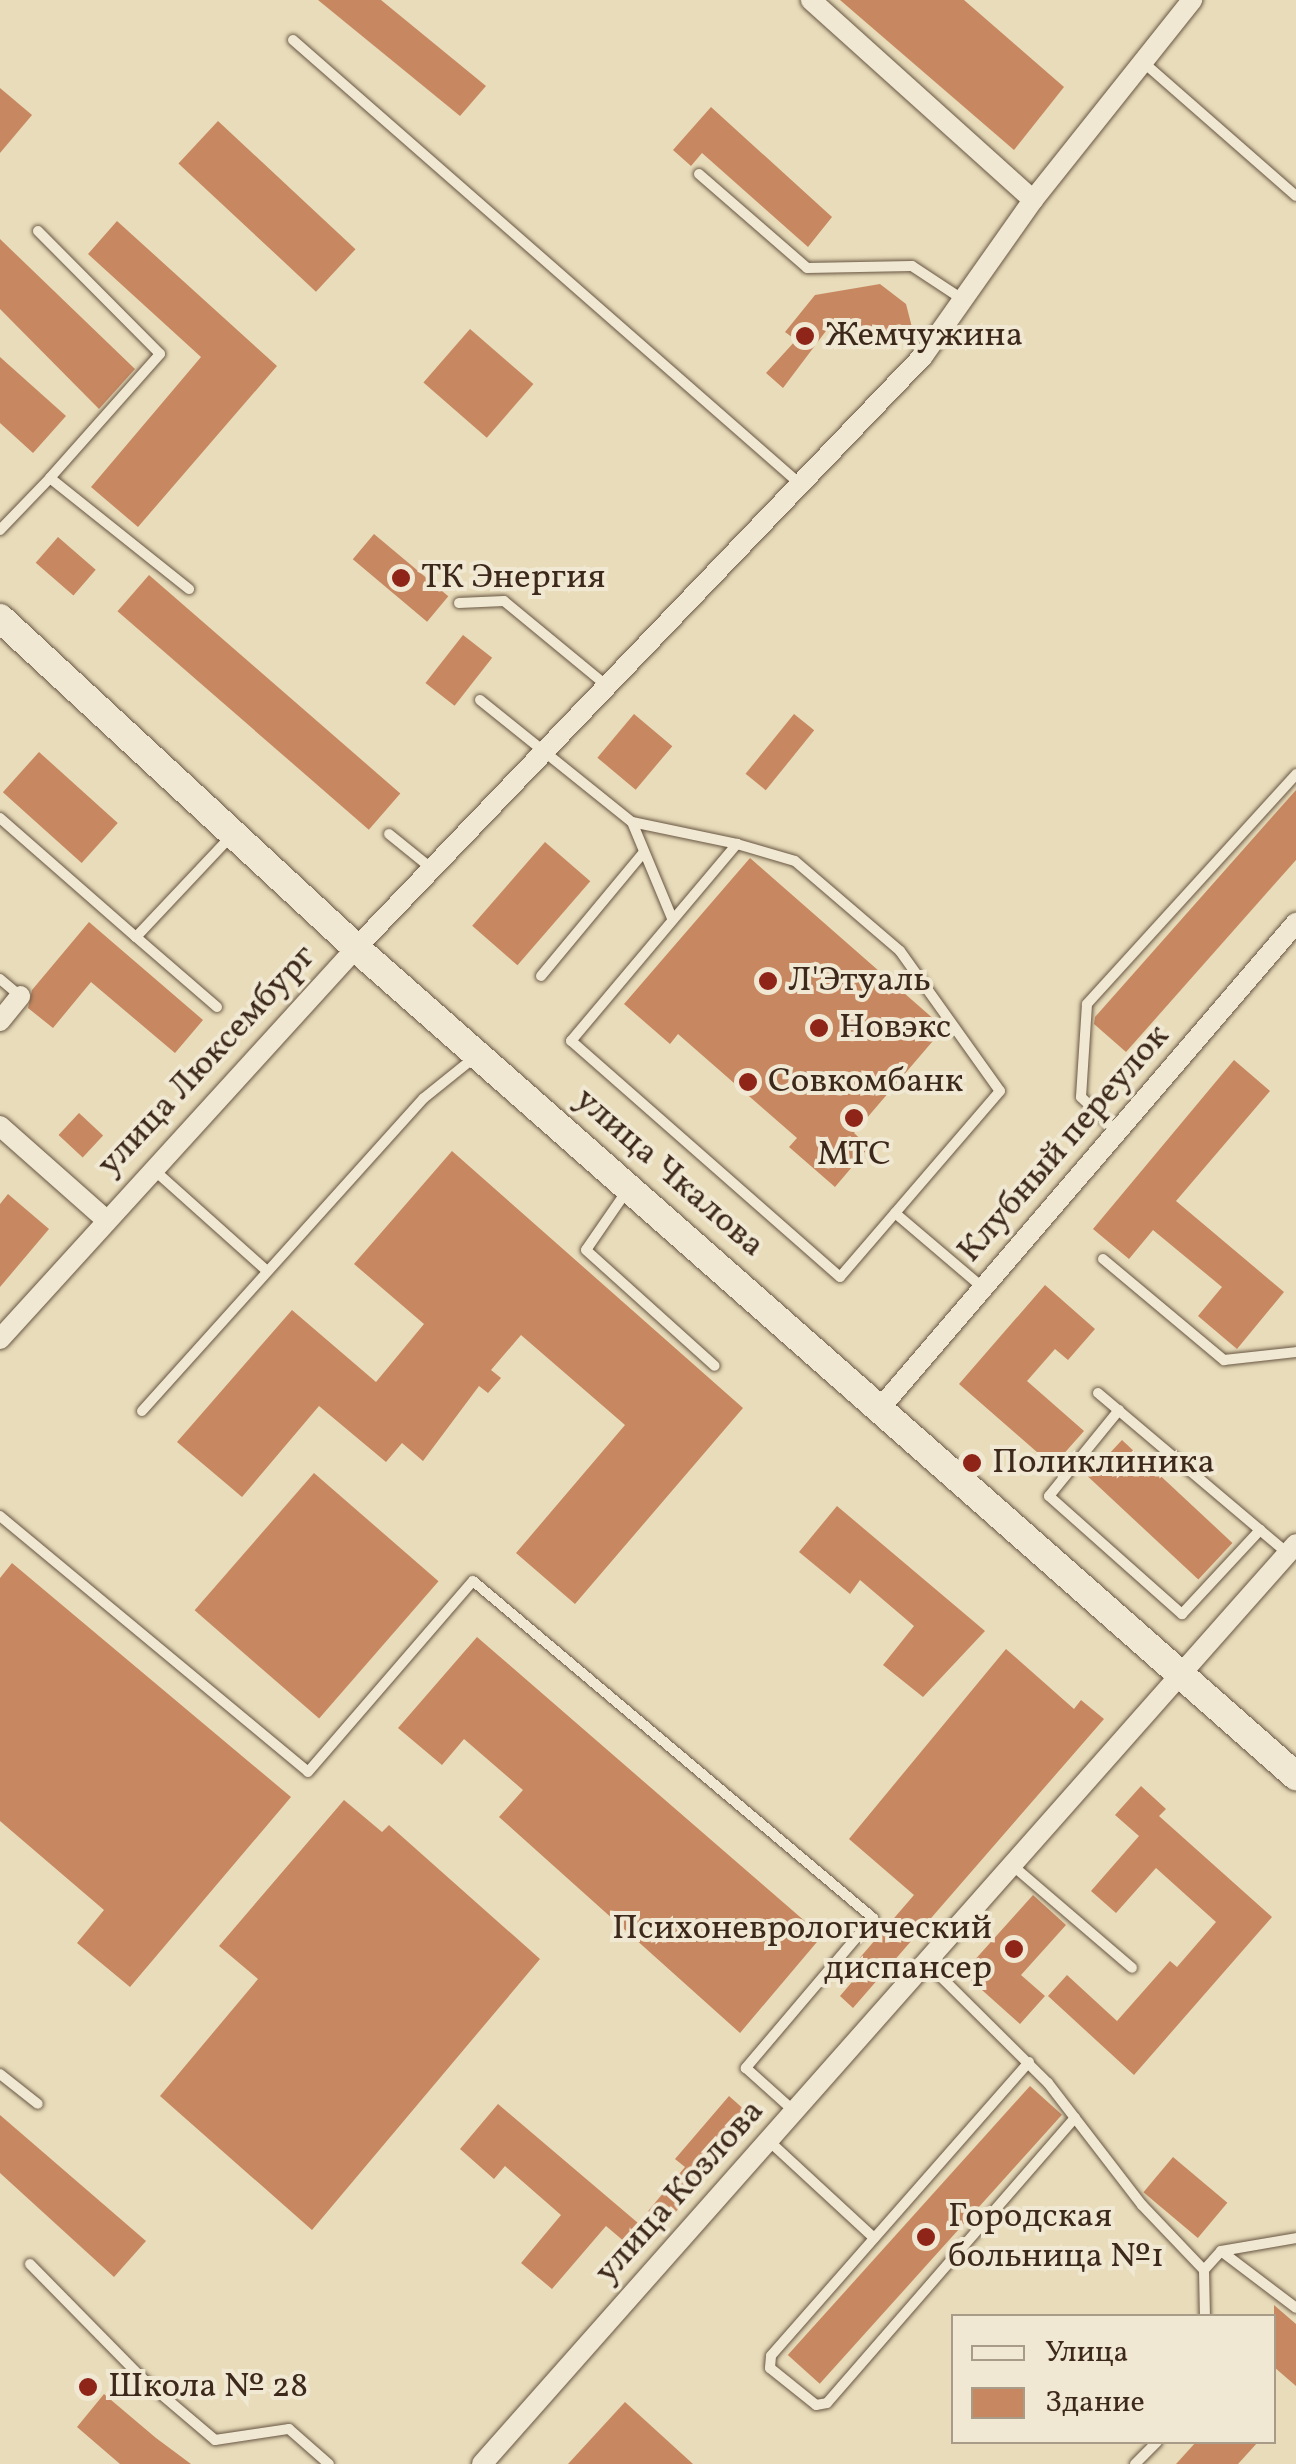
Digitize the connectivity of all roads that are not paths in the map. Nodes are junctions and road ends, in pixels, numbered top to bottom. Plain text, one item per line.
1 (810, 0) edge
2 (1192, 0) edge
3 (293, 40) dead end
4 (1143, 62) junction
5 (699, 174) dead end
6 (1296, 196) edge
7 (1034, 200) junction
8 (38, 232) dead end
9 (963, 300) junction
10 (50, 478) junction
11 (800, 484) junction
12 (0, 530) edge
13 (189, 589) dead end
14 (460, 603) dead end
15 (0, 618) edge
16 (607, 686) junction
17 (480, 700) dead end
18 (542, 754) junction
19 (1296, 774) edge
20 (0, 818) edge
21 (632, 822) junction
22 (234, 834) junction
23 (389, 834) dead end
24 (737, 844) junction
25 (644, 852) junction
26 (432, 869) junction
27 (672, 918) junction
28 (1296, 923) edge
29 (136, 937) junction
30 (356, 948) junction
31 (540, 976) dead end
32 (0, 978) edge
33 (20, 996) joint
34 (218, 1007) dead end
35 (0, 1022) edge
36 (476, 1055) junction
37 (0, 1126) edge
38 (1117, 1132) junction
39 (152, 1169) junction
40 (630, 1187) junction
41 (895, 1213) junction
42 (105, 1219) junction
43 (1102, 1260) dead end
44 (267, 1271) junction
45 (983, 1289) junction
46 (0, 1339) edge
47 (1296, 1352) edge
48 (715, 1366) dead end
49 (1098, 1393) dead end
50 (881, 1407) junction
51 (1118, 1410) junction
52 (142, 1411) dead end
53 (0, 1516) edge
54 (1260, 1530) junction
55 (1292, 1549) edge
56 (1178, 1671) junction
57 (1296, 1776) edge
58 (1012, 1864) junction
59 (927, 1962) junction
60 (1132, 1968) dead end
61 (1029, 2062) junction
62 (0, 2074) edge
63 (38, 2104) dead end
64 (795, 2112) junction
65 (1075, 2118) junction
66 (769, 2141) junction
67 (874, 2238) junction
68 (1296, 2238) edge
69 (1221, 2251) junction
70 (30, 2264) dead end
71 (1204, 2270) junction
72 (1296, 2308) edge
73 (1205, 2314) edge
74 (1156, 2444) edge
75 (329, 2464) edge
76 (482, 2464) edge
77 (1135, 2464) edge

1 - 7 street
2 - 4 street, улица Люксембург
3 - 11 lane
4 - 6 lane
4 - 7 street, улица Люксембург
5 - 9 lane
7 - 9 street, улица Люксембург
8 - 10 lane
9 - 11 street, улица Люксембург
10 - 12 lane
10 - 13 lane
11 - 16 street, улица Люксембург
14 - 16 lane
15 - 22 street, улица Чкалова
16 - 18 street, улица Люксембург
17 - 18 lane
18 - 21 lane
18 - 26 street, улица Люксембург
19 - 38 lane
20 - 29 lane
21 - 24 lane
21 - 25 lane
22 - 29 lane
22 - 30 street, улица Чкалова
23 - 26 lane
24 - 27 lane
24 - 41 lane
25 - 27 lane
25 - 31 lane
26 - 30 street, улица Люксембург
27 - 41 lane
28 - 38 street, Клубный переулок
29 - 34 lane
30 - 36 street, улица Чкалова
30 - 39 street, улица Люксембург
32 - 33 lane
33 - 35 street
36 - 40 street, улица Чкалова
36 - 44 lane
37 - 42 street, улица Люксембург
38 - 45 street, Клубный переулок
39 - 42 street, улица Люксембург
39 - 44 lane
40 - 48 lane
40 - 50 street, улица Чкалова
41 - 45 lane
42 - 46 street, улица Люксембург
43 - 47 lane
44 - 52 lane
45 - 50 street, Клубный переулок
49 - 51 lane
50 - 56 street, улица Чкалова
51 - 54 lane
51 - 54 lane
53 - 64 lane
54 - 55 lane
55 - 56 street, улица Козлова
56 - 57 street, улица Чкалова
56 - 58 street, улица Козлова
58 - 59 street, улица Козлова
58 - 60 lane
59 - 61 lane
59 - 64 street, улица Козлова
61 - 65 lane
61 - 67 lane
62 - 63 lane
64 - 66 street, улица Козлова
65 - 67 lane
65 - 71 lane
66 - 67 lane
66 - 76 street, улица Козлова
68 - 69 lane
69 - 71 lane
69 - 72 lane
70 - 75 lane
71 - 73 lane
74 - 77 lane

